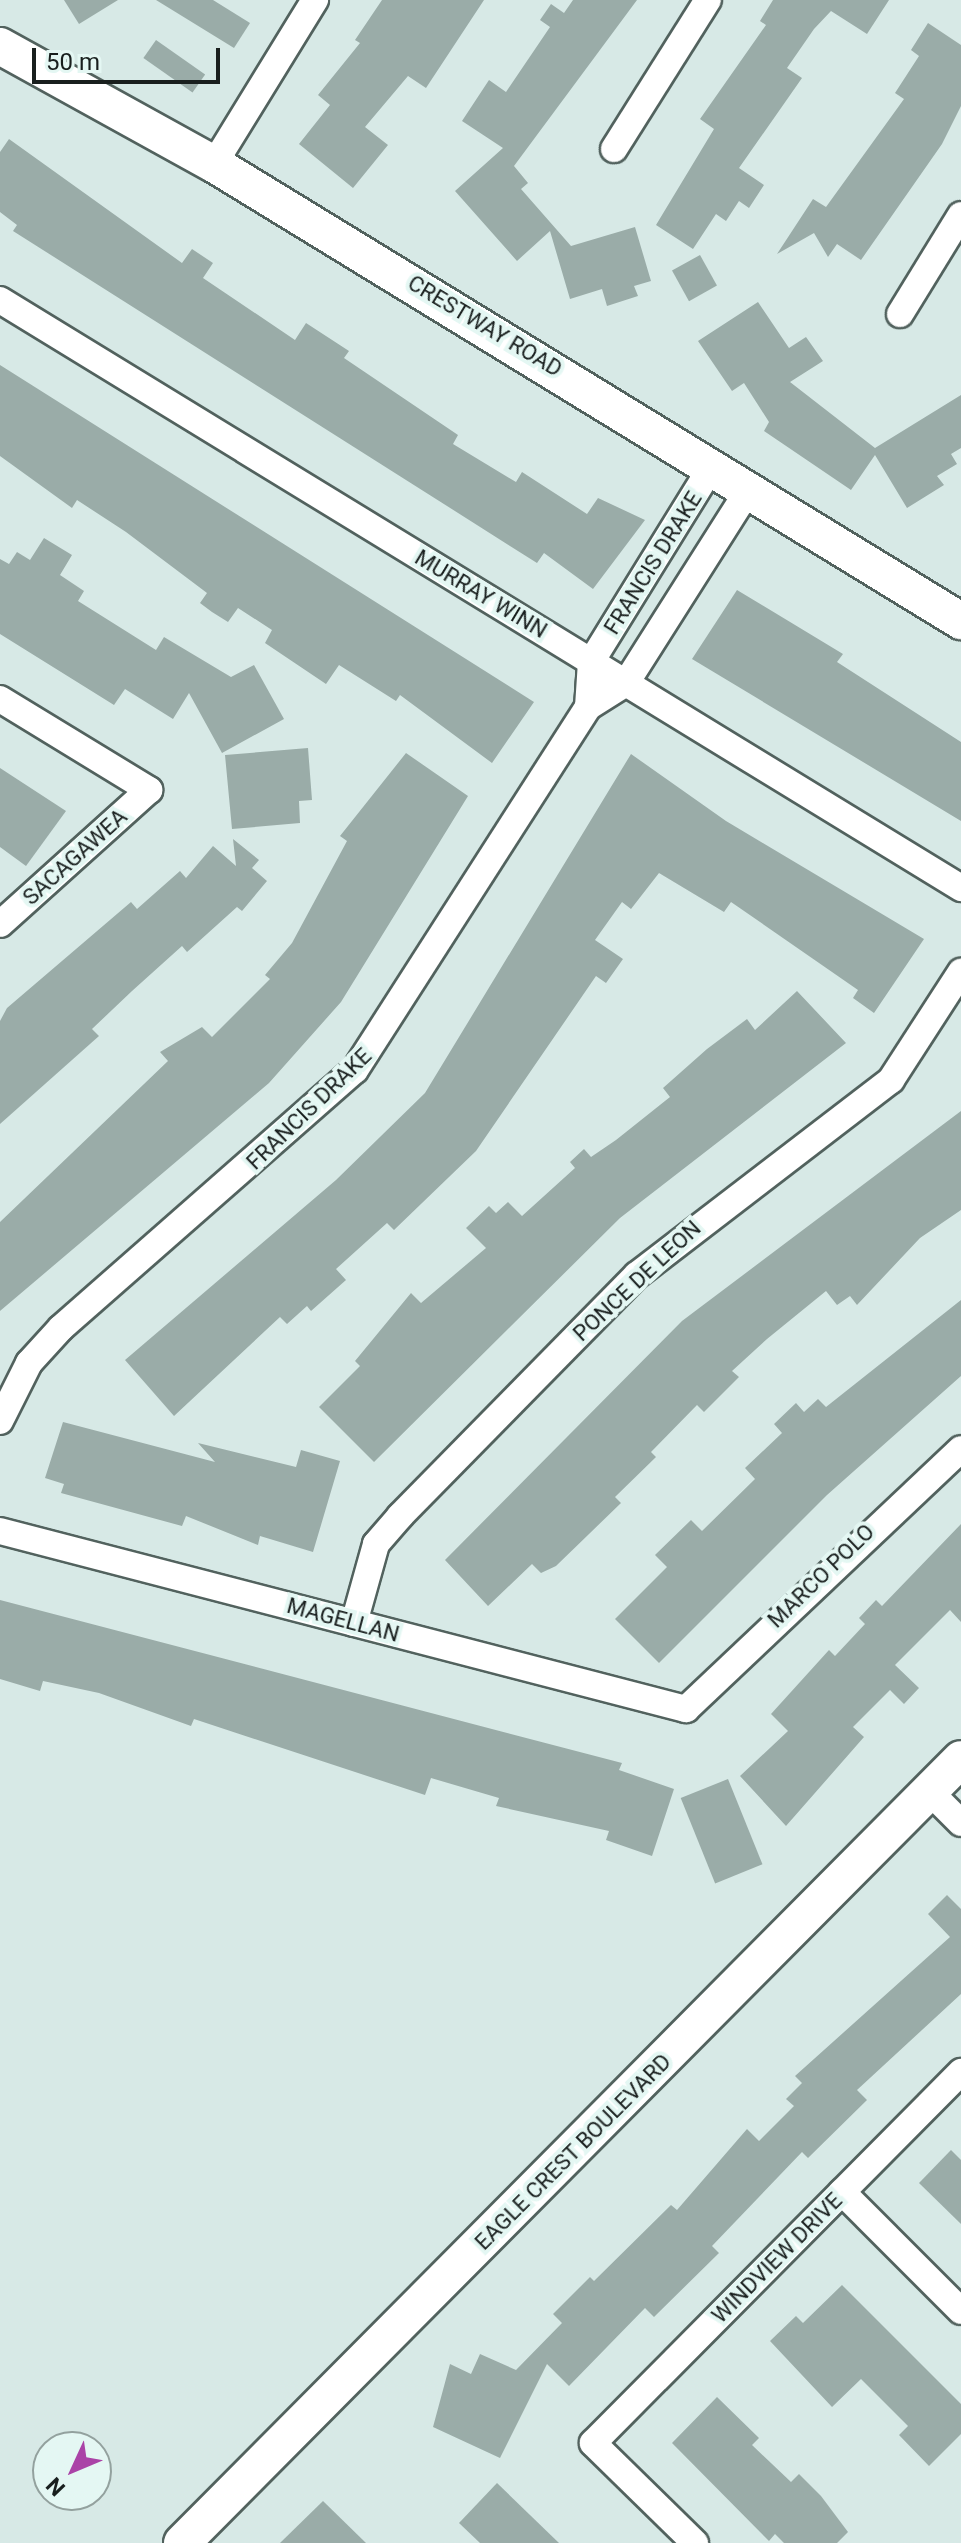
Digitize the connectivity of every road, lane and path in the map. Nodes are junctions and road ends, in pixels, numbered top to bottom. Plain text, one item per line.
1 (315, 0) edge
2 (708, 0) edge
3 (0, 46) edge
4 (614, 149) dead end
5 (214, 164) junction
6 (961, 215) edge
7 (0, 300) edge
8 (900, 314) dead end
9 (712, 466) junction
10 (749, 489) junction
11 (961, 621) edge
12 (591, 662) junction
13 (626, 683) junction
14 (0, 699) edge
15 (588, 707) junction
16 (961, 888) edge
17 (0, 924) edge
18 (961, 972) edge
19 (0, 1421) edge
20 (961, 1449) edge
21 (0, 1531) edge
22 (354, 1623) junction
23 (686, 1709) joint
24 (961, 1759) edge
25 (929, 1791) junction
26 (961, 1823) edge
27 (961, 2072) edge
28 (842, 2192) junction
29 (961, 2311) edge
30 (188, 2541) edge
31 (695, 2543) edge

1 - 5 street
2 - 4 street
3 - 5 main road, CRESTWAY ROAD
5 - 9 main road, CRESTWAY ROAD
6 - 8 street
7 - 12 street, MURRAY WINN
9 - 10 main road, CRESTWAY ROAD
9 - 12 street, FRANCIS DRAKE
10 - 11 main road, CRESTWAY ROAD
10 - 13 street, FRANCIS DRAKE
12 - 13 street, MURRAY WINN
12 - 15 street, FRANCIS DRAKE
13 - 15 street, FRANCIS DRAKE
13 - 16 street, MURRAY WINN
14 - 17 street, SACAGAWEA
15 - 19 street, FRANCIS DRAKE
18 - 22 street, PONCE DE LEON
20 - 23 street, MARCO POLO
21 - 22 street, MAGELLAN
22 - 23 street, MAGELLAN
24 - 25 main road, EAGLE CREST BOULEVARD
25 - 26 street
25 - 30 main road, EAGLE CREST BOULEVARD
27 - 28 street, WINDVIEW DRIVE
28 - 29 street
28 - 31 street, WINDVIEW DRIVE

